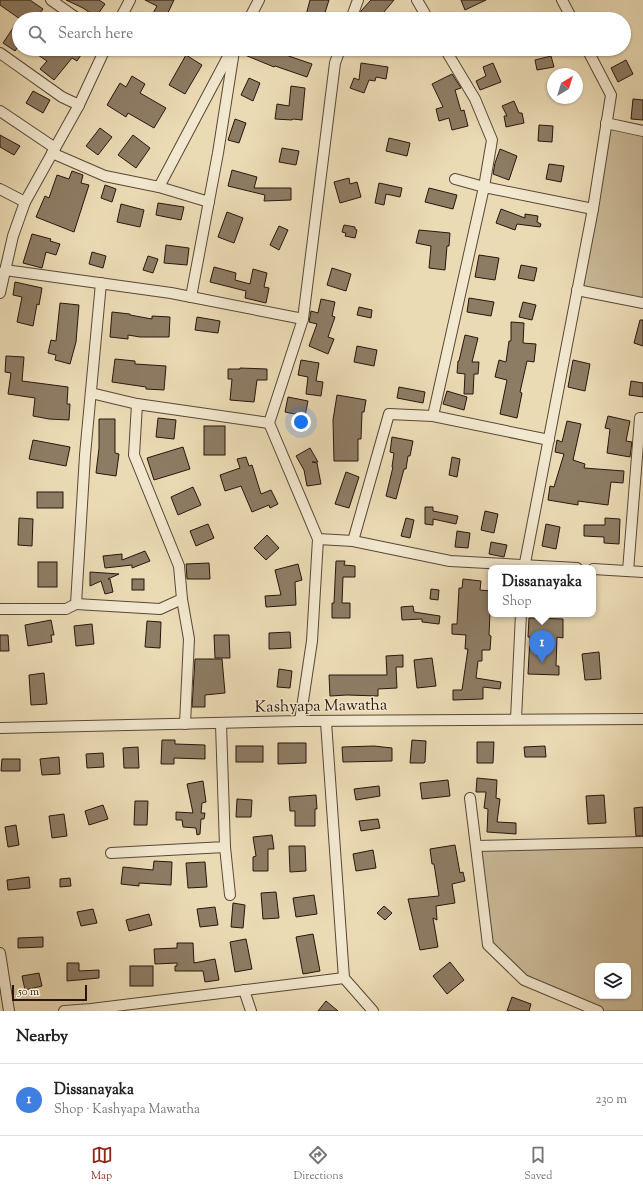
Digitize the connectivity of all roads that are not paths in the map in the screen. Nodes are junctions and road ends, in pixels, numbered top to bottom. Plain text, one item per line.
1 (51, 0) edge
2 (130, 0) edge
3 (259, 0) edge
4 (358, 0) edge
5 (417, 0) edge
6 (562, 0) edge
7 (68, 12) edge
8 (124, 12) edge
9 (253, 12) edge
10 (354, 12) edge
11 (424, 12) edge
12 (568, 12) edge
13 (0, 53) edge
14 (102, 56) edge
15 (229, 56) edge
16 (232, 56) edge
17 (338, 56) edge
18 (450, 56) edge
19 (590, 56) edge
20 (78, 105) junction
21 (0, 111) edge
22 (606, 123) junction
23 (643, 131) edge
24 (54, 150) junction
25 (455, 179) dead end
26 (159, 187) junction
27 (484, 187) junction
28 (0, 189) edge
29 (25, 202) junction
30 (209, 202) junction
31 (593, 209) junction
32 (5, 270) junction
33 (101, 283) junction
34 (577, 290) junction
35 (0, 293) edge
36 (192, 297) junction
37 (643, 303) edge
38 (303, 319) junction
39 (91, 392) junction
40 (137, 404) junction
41 (433, 416) junction
42 (643, 418) edge
43 (269, 423) junction
44 (549, 440) junction
45 (318, 539) junction
46 (353, 541) junction
47 (499, 565) edge
48 (524, 565) edge
49 (596, 569) edge
50 (628, 571) junction
51 (643, 572) edge
52 (182, 599) junction
53 (76, 604) junction
54 (0, 609) edge
55 (521, 617) edge
56 (516, 719) junction
57 (643, 719) edge
58 (300, 721) junction
59 (326, 722) junction
60 (185, 724) junction
61 (221, 724) junction
62 (0, 728) edge
63 (470, 798) dead end
64 (643, 842) edge
65 (476, 846) junction
66 (225, 847) junction
67 (111, 853) dead end
68 (230, 895) dead end
69 (0, 953) edge
70 (344, 978) junction
71 (244, 990) junction
72 (9, 1011) edge
73 (64, 1011) edge
74 (251, 1011) edge
75 (373, 1011) edge
76 (598, 1011) edge

1 - 7 street
2 - 8 street
3 - 9 street
4 - 10 street
5 - 11 street
6 - 12 street
13 - 20 street
14 - 20 street
15 - 26 street
16 - 30 street
17 - 38 street
18 - 27 street
19 - 22 street
20 - 24 street
21 - 24 street
22 - 23 street
22 - 31 street
24 - 26 street
24 - 29 street
25 - 27 street
26 - 30 street
27 - 31 street
27 - 41 street
28 - 29 street
29 - 32 street
30 - 36 street
31 - 34 street
32 - 33 street
32 - 35 street
33 - 36 street
33 - 39 street
34 - 37 street
34 - 44 street
36 - 38 street
38 - 43 street
39 - 40 street
39 - 53 street
40 - 43 street
40 - 52 street
41 - 44 street
41 - 46 street
42 - 50 street
43 - 45 street
44 - 48 street
45 - 46 street
45 - 58 street
46 - 47 street
49 - 50 street
50 - 51 street
52 - 53 street
52 - 60 street
53 - 54 street
55 - 56 street
56 - 57 street, Kashyapa Mawatha
56 - 59 street, Kashyapa Mawatha
58 - 59 street, Kashyapa Mawatha
58 - 61 street, Kashyapa Mawatha
59 - 70 street
60 - 61 street, Kashyapa Mawatha
60 - 62 street, Kashyapa Mawatha
61 - 66 street
63 - 65 street
64 - 65 street
65 - 76 street
66 - 67 street
66 - 68 street
69 - 72 street
70 - 71 street
70 - 75 street
71 - 73 street
71 - 74 street

